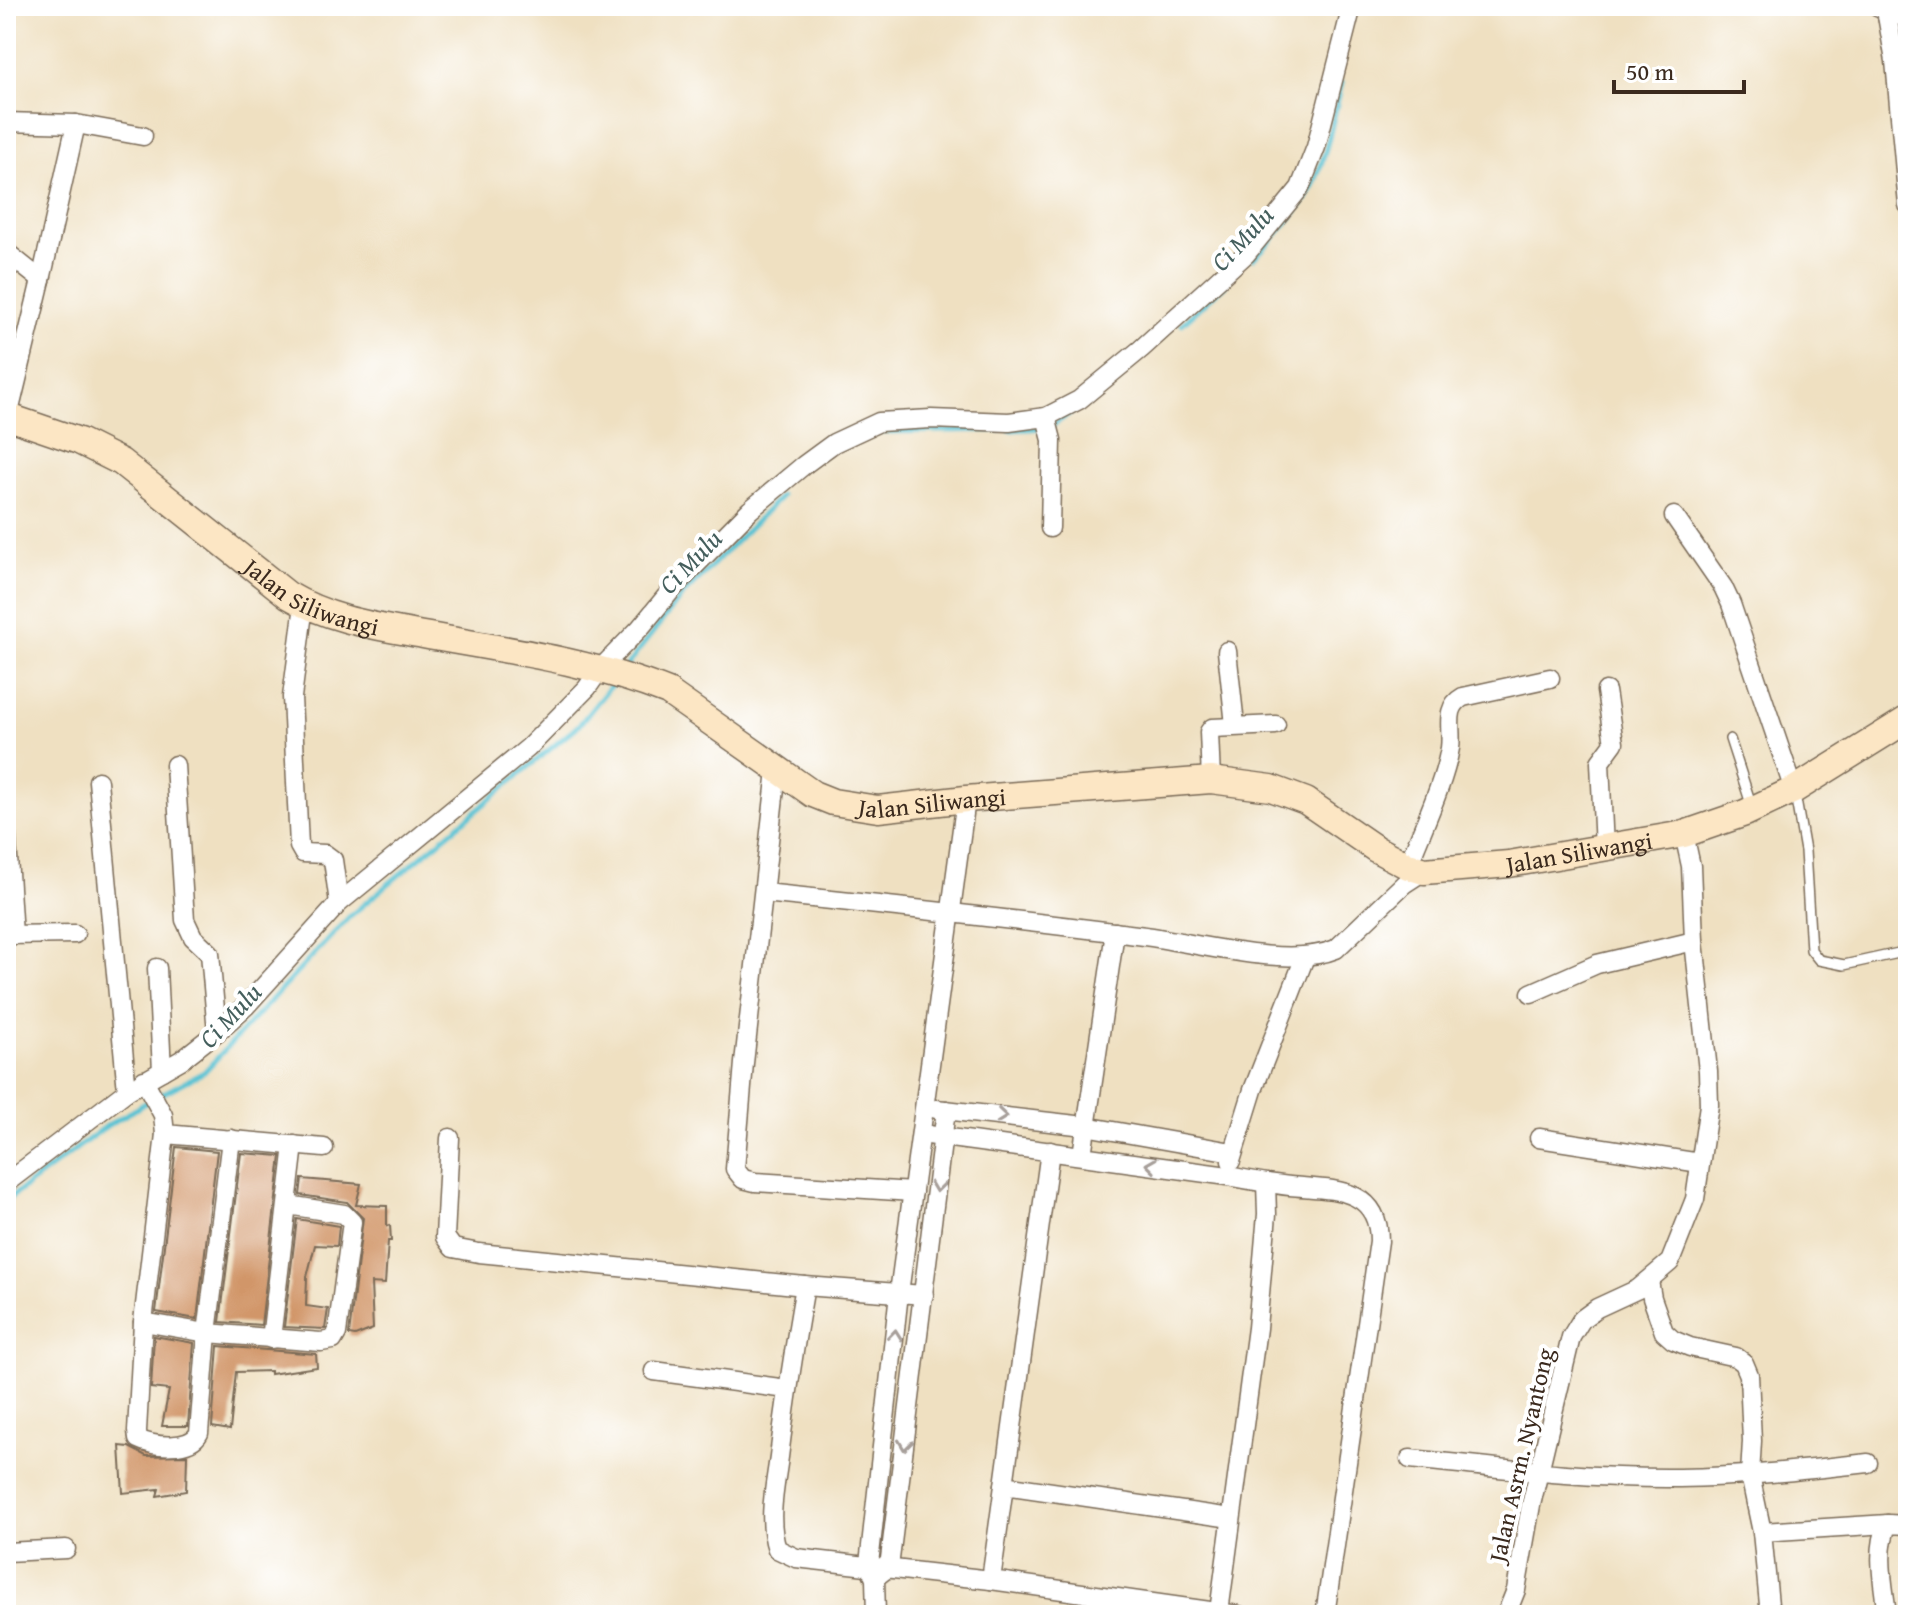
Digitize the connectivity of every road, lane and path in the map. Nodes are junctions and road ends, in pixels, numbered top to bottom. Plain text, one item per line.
1 (1352, 6) edge
2 (1881, 8) edge
3 (1908, 19) edge
4 (6, 122) edge
5 (76, 124) junction
6 (143, 136) dead end
7 (1908, 205) edge
8 (6, 252) edge
9 (41, 280) junction
10 (7, 416) edge
11 (1046, 418) junction
12 (1674, 516) dead end
13 (1050, 528) dead end
14 (304, 605) junction
15 (1227, 651) dead end
16 (602, 668) junction
17 (1550, 678) dead end
18 (1606, 691) dead end
19 (1908, 719) edge
20 (1235, 725) junction
21 (1276, 725) dead end
22 (1730, 739) dead end
23 (175, 765) dead end
24 (777, 770) junction
25 (1211, 780) junction
26 (98, 781) dead end
27 (1794, 790) junction
28 (966, 799) junction
29 (1753, 810) junction
30 (6, 826) edge
31 (1684, 834) junction
32 (1604, 849) junction
33 (1416, 869) junction
34 (764, 893) junction
35 (339, 903) junction
36 (952, 913) junction
37 (1115, 932) junction
38 (75, 934) dead end
39 (10, 935) edge
40 (1694, 941) junction
41 (1908, 951) edge
42 (1305, 957) junction
43 (157, 968) dead end
44 (1531, 993) dead end
45 (217, 1032) junction
46 (162, 1071) junction
47 (146, 1084) junction
48 (127, 1091) junction
49 (925, 1107) junction
50 (946, 1110) junction
51 (164, 1124) junction
52 (1085, 1126) junction
53 (921, 1134) junction
54 (943, 1137) junction
55 (450, 1138) dead end
56 (1539, 1138) dead end
57 (231, 1139) junction
58 (294, 1145) junction
59 (324, 1148) dead end
60 (1050, 1151) junction
61 (1232, 1152) junction
62 (1082, 1155) junction
63 (1700, 1163) junction
64 (1228, 1176) junction
65 (6, 1183) edge
66 (1266, 1183) junction
67 (913, 1192) junction
68 (288, 1205) junction
69 (1649, 1281) junction
70 (805, 1286) junction
71 (899, 1293) junction
72 (924, 1295) junction
73 (143, 1322) junction
74 (207, 1333) junction
75 (271, 1339) junction
76 (654, 1371) dead end
77 (787, 1389) junction
78 (886, 1407) junction
79 (909, 1411) junction
80 (1410, 1459) dead end
81 (1868, 1463) dead end
82 (1538, 1472) junction
83 (1750, 1475) junction
84 (1004, 1485) junction
85 (1231, 1518) junction
86 (1888, 1524) junction
87 (1908, 1525) edge
88 (1762, 1532) junction
89 (66, 1549) dead end
90 (6, 1552) edge
91 (878, 1570) junction
92 (991, 1580) junction
93 (1228, 1614) edge
94 (876, 1615) edge
95 (1325, 1615) edge
96 (1506, 1615) edge
97 (1770, 1615) edge
98 (1887, 1615) edge

1 - 11 street
2 - 3 street
2 - 7 street
4 - 5 street
5 - 6 street
5 - 9 street
8 - 9 street
9 - 10 street
10 - 14 street, Jalan Siliwangi
11 - 13 street
11 - 16 street
12 - 27 street
14 - 16 street, Jalan Siliwangi
14 - 35 street
15 - 20 street
16 - 24 street, Jalan Siliwangi
16 - 35 street
17 - 33 street
18 - 32 street
19 - 27 street, Jalan Siliwangi
20 - 21 street
20 - 25 street
22 - 29 lane
23 - 45 street
24 - 28 street, Jalan Siliwangi
24 - 34 street
25 - 28 street, Jalan Siliwangi
25 - 33 street, Jalan Siliwangi
26 - 48 street
27 - 29 street, Jalan Siliwangi
27 - 41 lane
28 - 36 street
29 - 31 street, Jalan Siliwangi
30 - 39 street
31 - 32 street, Jalan Siliwangi
31 - 40 street, Jalan Asrm. Nyantong
32 - 33 street, Jalan Siliwangi
33 - 42 street
34 - 36 street
34 - 67 street
35 - 45 street
36 - 37 street
36 - 49 street
37 - 42 street
37 - 52 street
38 - 39 street
40 - 44 street
40 - 63 street, Jalan Asrm. Nyantong
42 - 61 street
43 - 46 street
45 - 46 street
46 - 47 street
47 - 48 street
47 - 51 street
48 - 65 street
49 - 50 street
49 - 53 street
50 -> 52 street
50 - 54 street
51 - 57 street
51 - 73 street
52 - 61 street
52 - 62 street
53 - 54 street
53 - 67 street
54 - 60 street
54 -> 72 street
55 - 70 street
56 - 63 street
57 - 58 street
57 - 74 street
58 - 59 street
58 - 68 street
60 - 62 street
60 - 84 street
61 - 64 street
64 -> 62 street
63 - 69 street, Jalan Asrm. Nyantong
64 - 66 street
66 - 85 street
66 - 95 street
67 - 71 street
68 - 75 street
68 - 75 street
69 - 82 street, Jalan Asrm. Nyantong
69 - 83 street
70 - 71 street
70 - 77 street
71 - 72 street
78 -> 71 street
72 - 79 street
73 - 74 street
73 - 74 street
74 - 75 street
76 - 77 street
77 - 91 street
78 - 79 street
78 - 91 street
79 -> 91 street
80 - 82 street
81 - 83 street
82 - 83 street
82 - 96 street, Jalan Asrm. Nyantong
83 - 88 street
84 - 85 street
84 - 92 street
85 - 93 street
86 - 87 street
86 - 88 street
86 - 98 street
88 - 97 street
89 - 90 street
91 - 92 street
91 - 94 street
92 - 93 street

